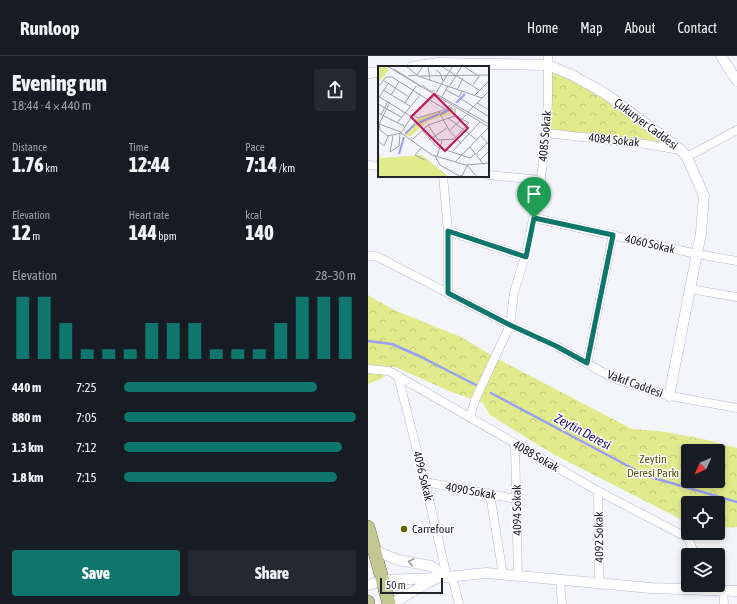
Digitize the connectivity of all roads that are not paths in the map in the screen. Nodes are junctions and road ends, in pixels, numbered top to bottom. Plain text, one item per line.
1 (721, 56) edge
2 (548, 60) edge
3 (438, 62) edge
4 (417, 66) edge
5 (378, 72) edge
6 (368, 73) edge
7 (737, 81) edge
8 (737, 130) edge
9 (546, 133) junction
10 (684, 154) junction
11 (368, 165) edge
12 (378, 166) edge
13 (489, 175) edge
14 (443, 177) edge
15 (541, 180) junction
16 (534, 218) junction
17 (448, 231) junction
18 (613, 235) junction
19 (697, 254) junction
20 (368, 256) edge
21 (526, 257) junction
22 (737, 261) edge
23 (690, 289) junction
24 (448, 293) junction
25 (737, 297) edge
26 (510, 325) junction
27 (587, 363) junction
28 (368, 369) edge
29 (398, 376) junction
30 (670, 396) junction
31 (737, 408) edge
32 (470, 417) junction
33 (515, 444) junction
34 (425, 482) junction
35 (598, 491) junction
36 (490, 494) junction
37 (516, 499) junction
38 (368, 527) edge
39 (692, 548) edge
40 (374, 550) junction
41 (503, 575) junction
42 (518, 576) junction
43 (445, 577) junction
44 (383, 580) junction
45 (560, 580) junction
46 (599, 583) junction
47 (368, 585) edge
48 (681, 587) edge
49 (725, 590) edge
50 (737, 591) edge
51 (723, 592) edge
52 (390, 604) edge
53 (459, 604) edge
54 (562, 604) edge
55 (724, 604) edge

1 - 7 street
2 - 3 street, Çukuryer Caddesi
2 - 9 street, 4085 Sokak
2 - 10 street, Çukuryer Caddesi
3 - 4 street, Çukuryer Caddesi
5 - 6 street
8 - 10 street
9 - 10 street, 4084 Sokak
9 - 15 street, 4085 Sokak
10 - 19 street, Çukuryer Caddesi
11 - 12 street
13 - 15 street
14 - 17 street
15 - 16 street, 4085 Sokak
16 - 18 street, 4060 Sokak
16 - 21 street, 4085 Sokak
17 - 21 street
17 - 24 street
18 - 19 street, 4060 Sokak
18 - 27 street
19 - 22 street, 4060 Sokak
19 - 23 street, Çukuryer Caddesi
20 - 24 street, Vakıf Caddesi
21 - 26 street, 4085 Sokak
23 - 25 street
23 - 30 street, Çukuryer Caddesi
24 - 26 street, Vakıf Caddesi
26 - 27 street, Vakıf Caddesi
26 - 32 street, 4085 Sokak
27 - 30 street, Vakıf Caddesi
28 - 29 street, 4088 Sokak
29 - 32 street, 4088 Sokak
29 - 34 street, 4096 Sokak
30 - 31 street, Vakıf Caddesi
32 - 33 street, 4088 Sokak
33 - 35 street, 4088 Sokak
33 - 37 street, 4094 Sokak
34 - 36 street, 4090 Sokak
34 - 43 street, 4096 Sokak
35 - 39 street, 4088 Sokak
35 - 46 street, 4092 Sokak
36 - 37 street, 4090 Sokak
36 - 41 street
37 - 42 street, 4094 Sokak
38 - 40 main road
43 -> 40 street
40 - 44 main road
41 - 42 street
41 - 43 street
42 - 45 street
43 - 44 street
43 - 52 street
43 - 53 street, 4096 Sokak
44 - 47 street
44 - 52 main road
45 - 46 street
45 - 54 street
46 - 48 street
49 - 50 street
51 - 55 street

